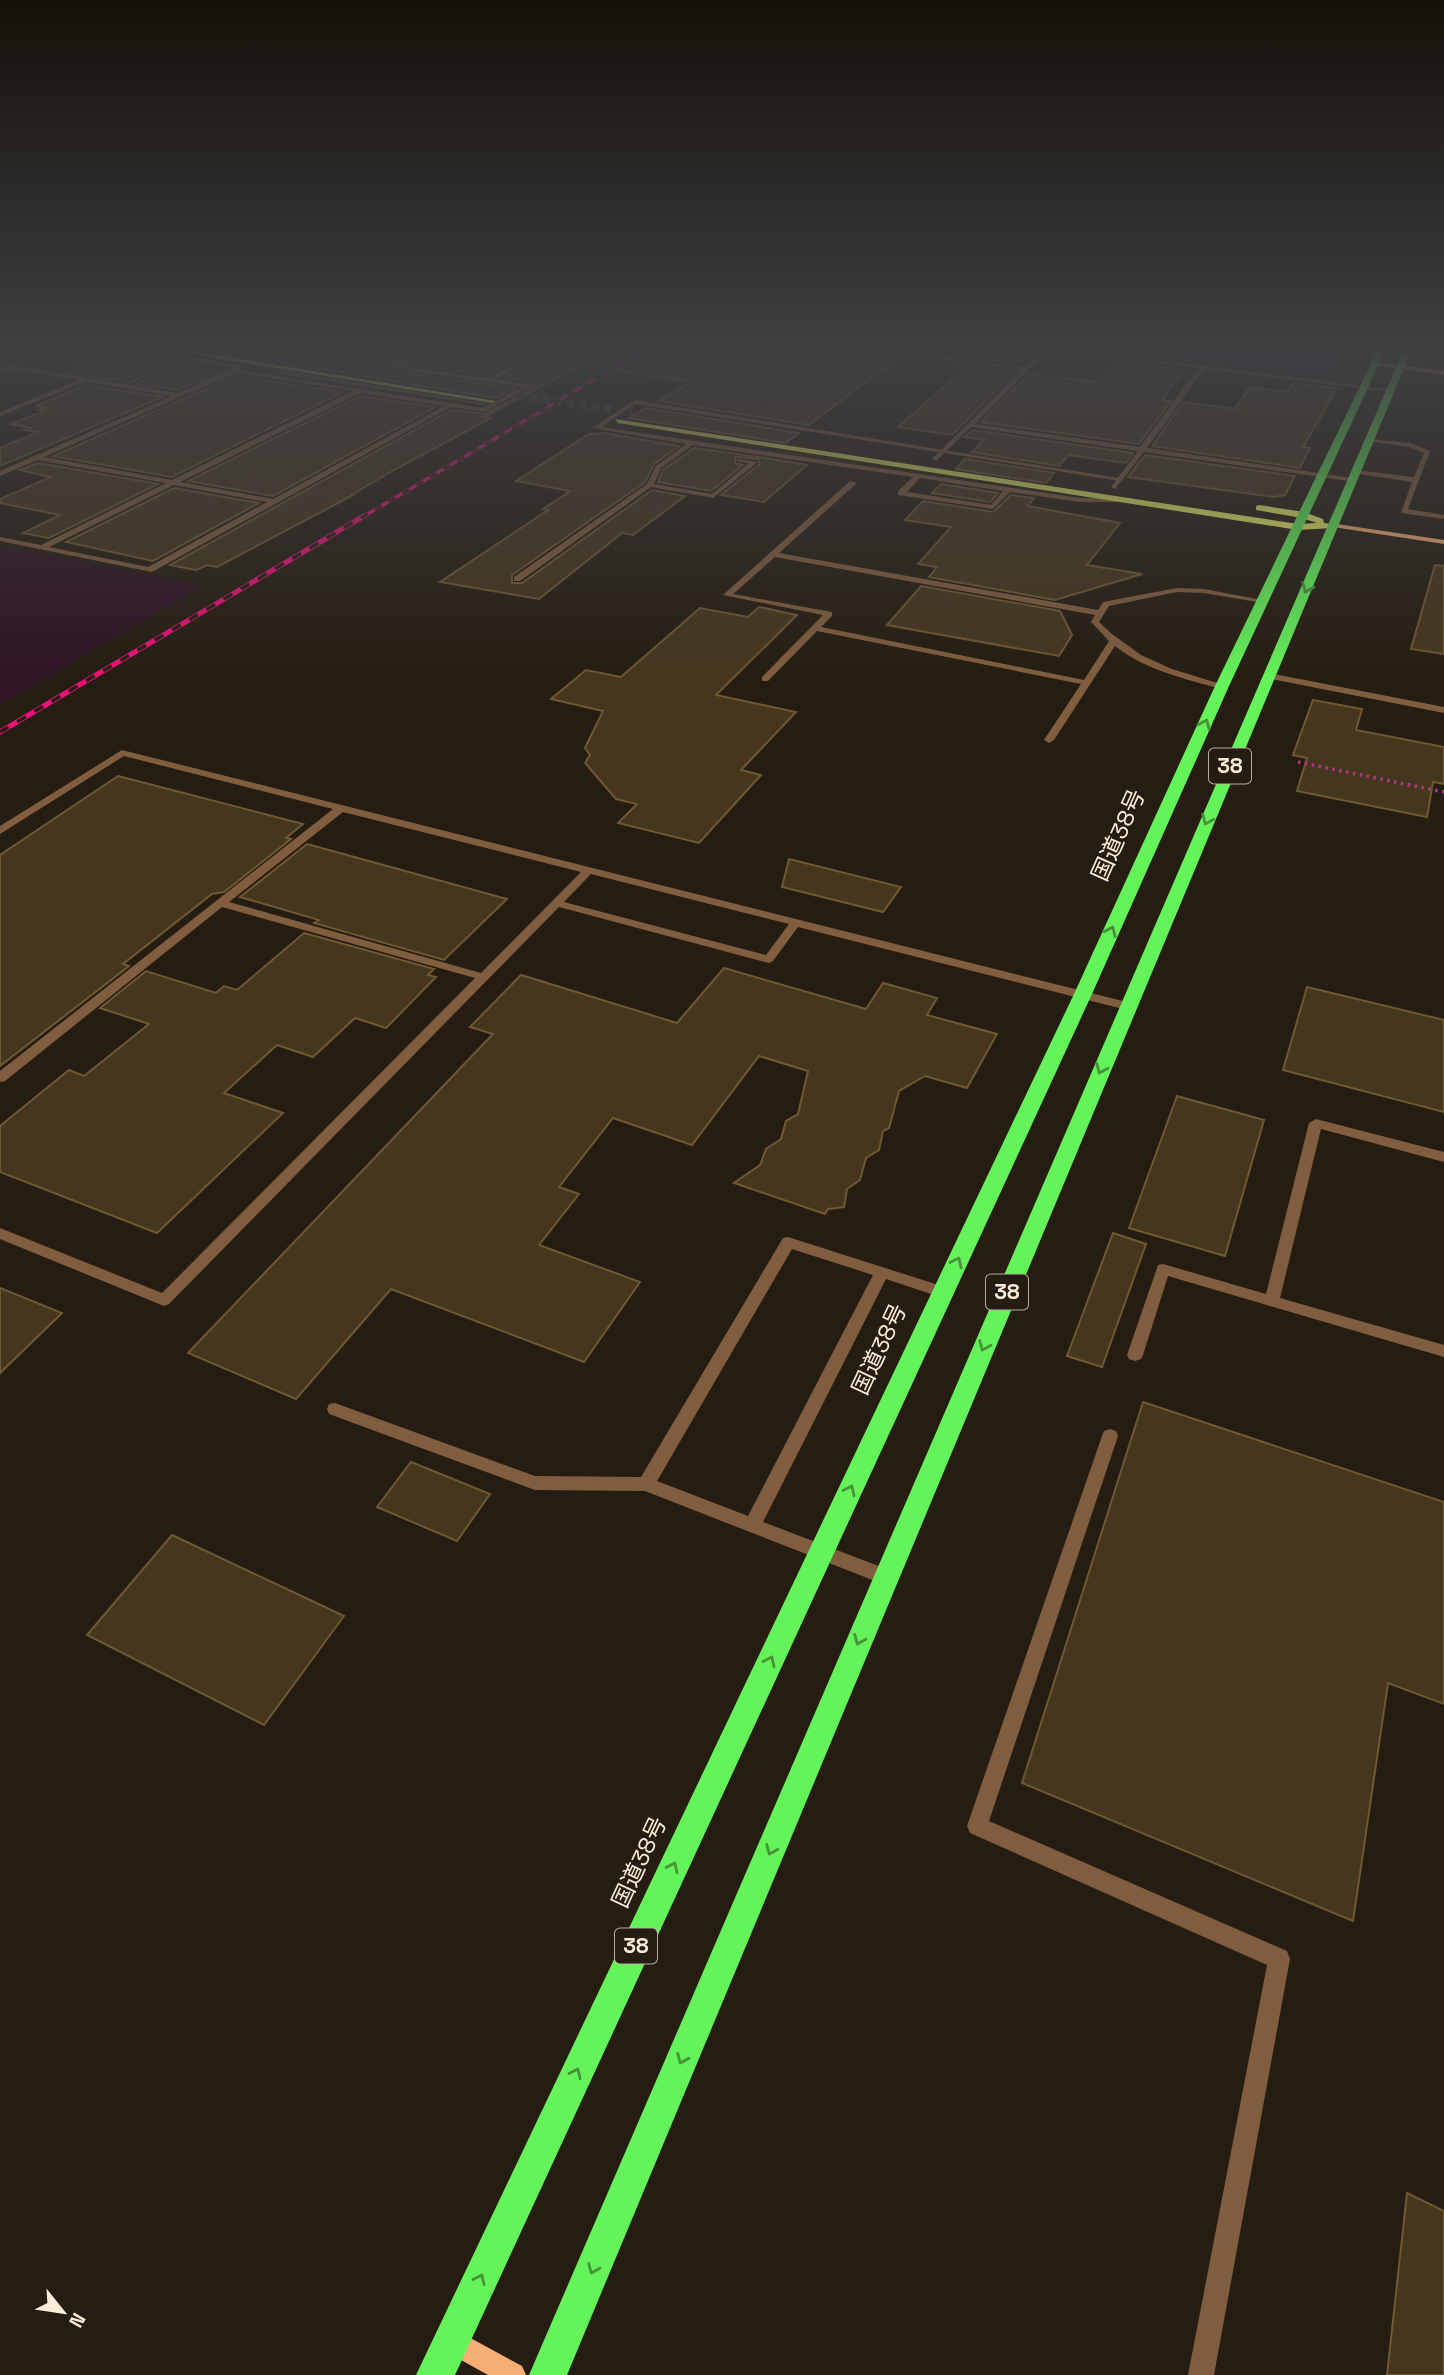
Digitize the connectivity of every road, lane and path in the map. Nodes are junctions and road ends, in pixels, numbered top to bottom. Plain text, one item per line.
1 (33, 460) edge
2 (47, 460) edge
3 (218, 460) edge
4 (349, 460) edge
5 (668, 460) edge
6 (742, 460) edge
7 (811, 460) edge
8 (869, 460) edge
9 (941, 460) edge
10 (987, 460) edge
11 (1135, 460) edge
12 (1213, 460) edge
13 (1329, 460) edge
14 (1361, 460) edge
15 (1425, 460) edge
16 (0, 474) edge
17 (920, 475) junction
18 (1322, 475) junction
19 (1354, 476) junction
20 (1417, 480) junction
21 (173, 482) junction
22 (853, 483) dead end
23 (1118, 483) junction
24 (650, 485) junction
25 (1009, 489) junction
26 (1128, 489) dead end
27 (1129, 500) junction
28 (273, 501) junction
29 (1246, 506) dead end
30 (1444, 517) edge
31 (1301, 521) junction
32 (1333, 525) junction
33 (0, 539) edge
34 (1444, 542) edge
35 (41, 548) junction
36 (773, 554) junction
37 (517, 579) dead end
38 (1264, 601) junction
39 (1100, 613) junction
40 (814, 628) junction
41 (1113, 642) junction
42 (1269, 676) junction
43 (765, 679) dead end
44 (1087, 683) junction
45 (1222, 686) junction
46 (1444, 710) edge
47 (1049, 740) dead end
48 (1298, 762) dead end
49 (1444, 792) edge
50 (341, 808) junction
51 (0, 831) edge
52 (589, 870) junction
53 (219, 903) junction
54 (556, 903) junction
55 (796, 922) junction
56 (483, 977) junction
57 (1083, 994) junction
58 (1127, 1006) junction
59 (0, 1078) edge
60 (1444, 1157) edge
61 (0, 1233) edge
62 (882, 1272) junction
63 (943, 1292) junction
64 (1272, 1301) junction
65 (1444, 1351) edge
66 (1135, 1354) dead end
67 (335, 1409) dead end
68 (1110, 1436) dead end
69 (646, 1484) junction
70 (752, 1525) junction
71 (821, 1552) junction
72 (886, 1577) junction
73 (451, 2340) junction
74 (435, 2375) edge
75 (513, 2375) edge
76 (548, 2375) edge
77 (1202, 2375) edge

1 - 16 street
2 - 21 street
3 - 21 street
4 - 28 street
5 - 24 street
6 - 24 street
7 - 17 street
8 - 27 main road
9 - 23 main road
10 - 23 street
11 - 23 street
12 - 18 street
13 - 18 highway, 国道38号 / 38
14 - 19 highway, 38
15 - 20 street
17 - 25 street
17 - 25 street
18 - 19 street
18 - 31 highway, 国道38号 / 38
19 - 20 street
19 - 32 highway, 38
20 - 30 street
21 - 28 street
21 - 35 street
22 - 36 street
23 - 26 main road
24 - 37 street
25 - 27 street
27 - 31 main road
28 - 35 street
29 - 31 main road
31 - 32 main road
31 - 38 highway, 国道38号 / 38
32 - 34 street
32 -> 42 highway, 38
33 - 35 street
36 - 39 street
36 - 40 street
38 - 39 street
38 - 45 highway, 国道38号 / 38
39 - 41 street
40 - 43 street
40 - 44 street
41 - 44 street
41 - 45 street
42 - 46 street
42 -> 58 highway, 38
44 - 47 street
57 -> 45 highway, 国道38号 / 38
48 - 49 path
50 - 51 street
50 - 52 street
50 - 53 street
52 - 54 street
52 - 55 street
53 - 56 street
53 - 59 street
54 - 55 street
54 - 56 street
55 - 57 street
56 - 61 street
57 - 58 street
63 -> 57 highway, 国道38号 / 38
58 -> 72 highway, 38
60 - 64 street
62 - 63 street
62 - 69 street
62 - 70 street
71 -> 63 highway, 国道38号 / 38
64 - 65 street
64 - 66 street
67 - 69 street
68 - 77 street
69 - 70 street
70 - 71 street
71 - 72 street
73 -> 71 highway, 国道38号 / 38
72 -> 76 highway, 38
73 - 74 highway, 国道38号 / 38
73 - 75 street

